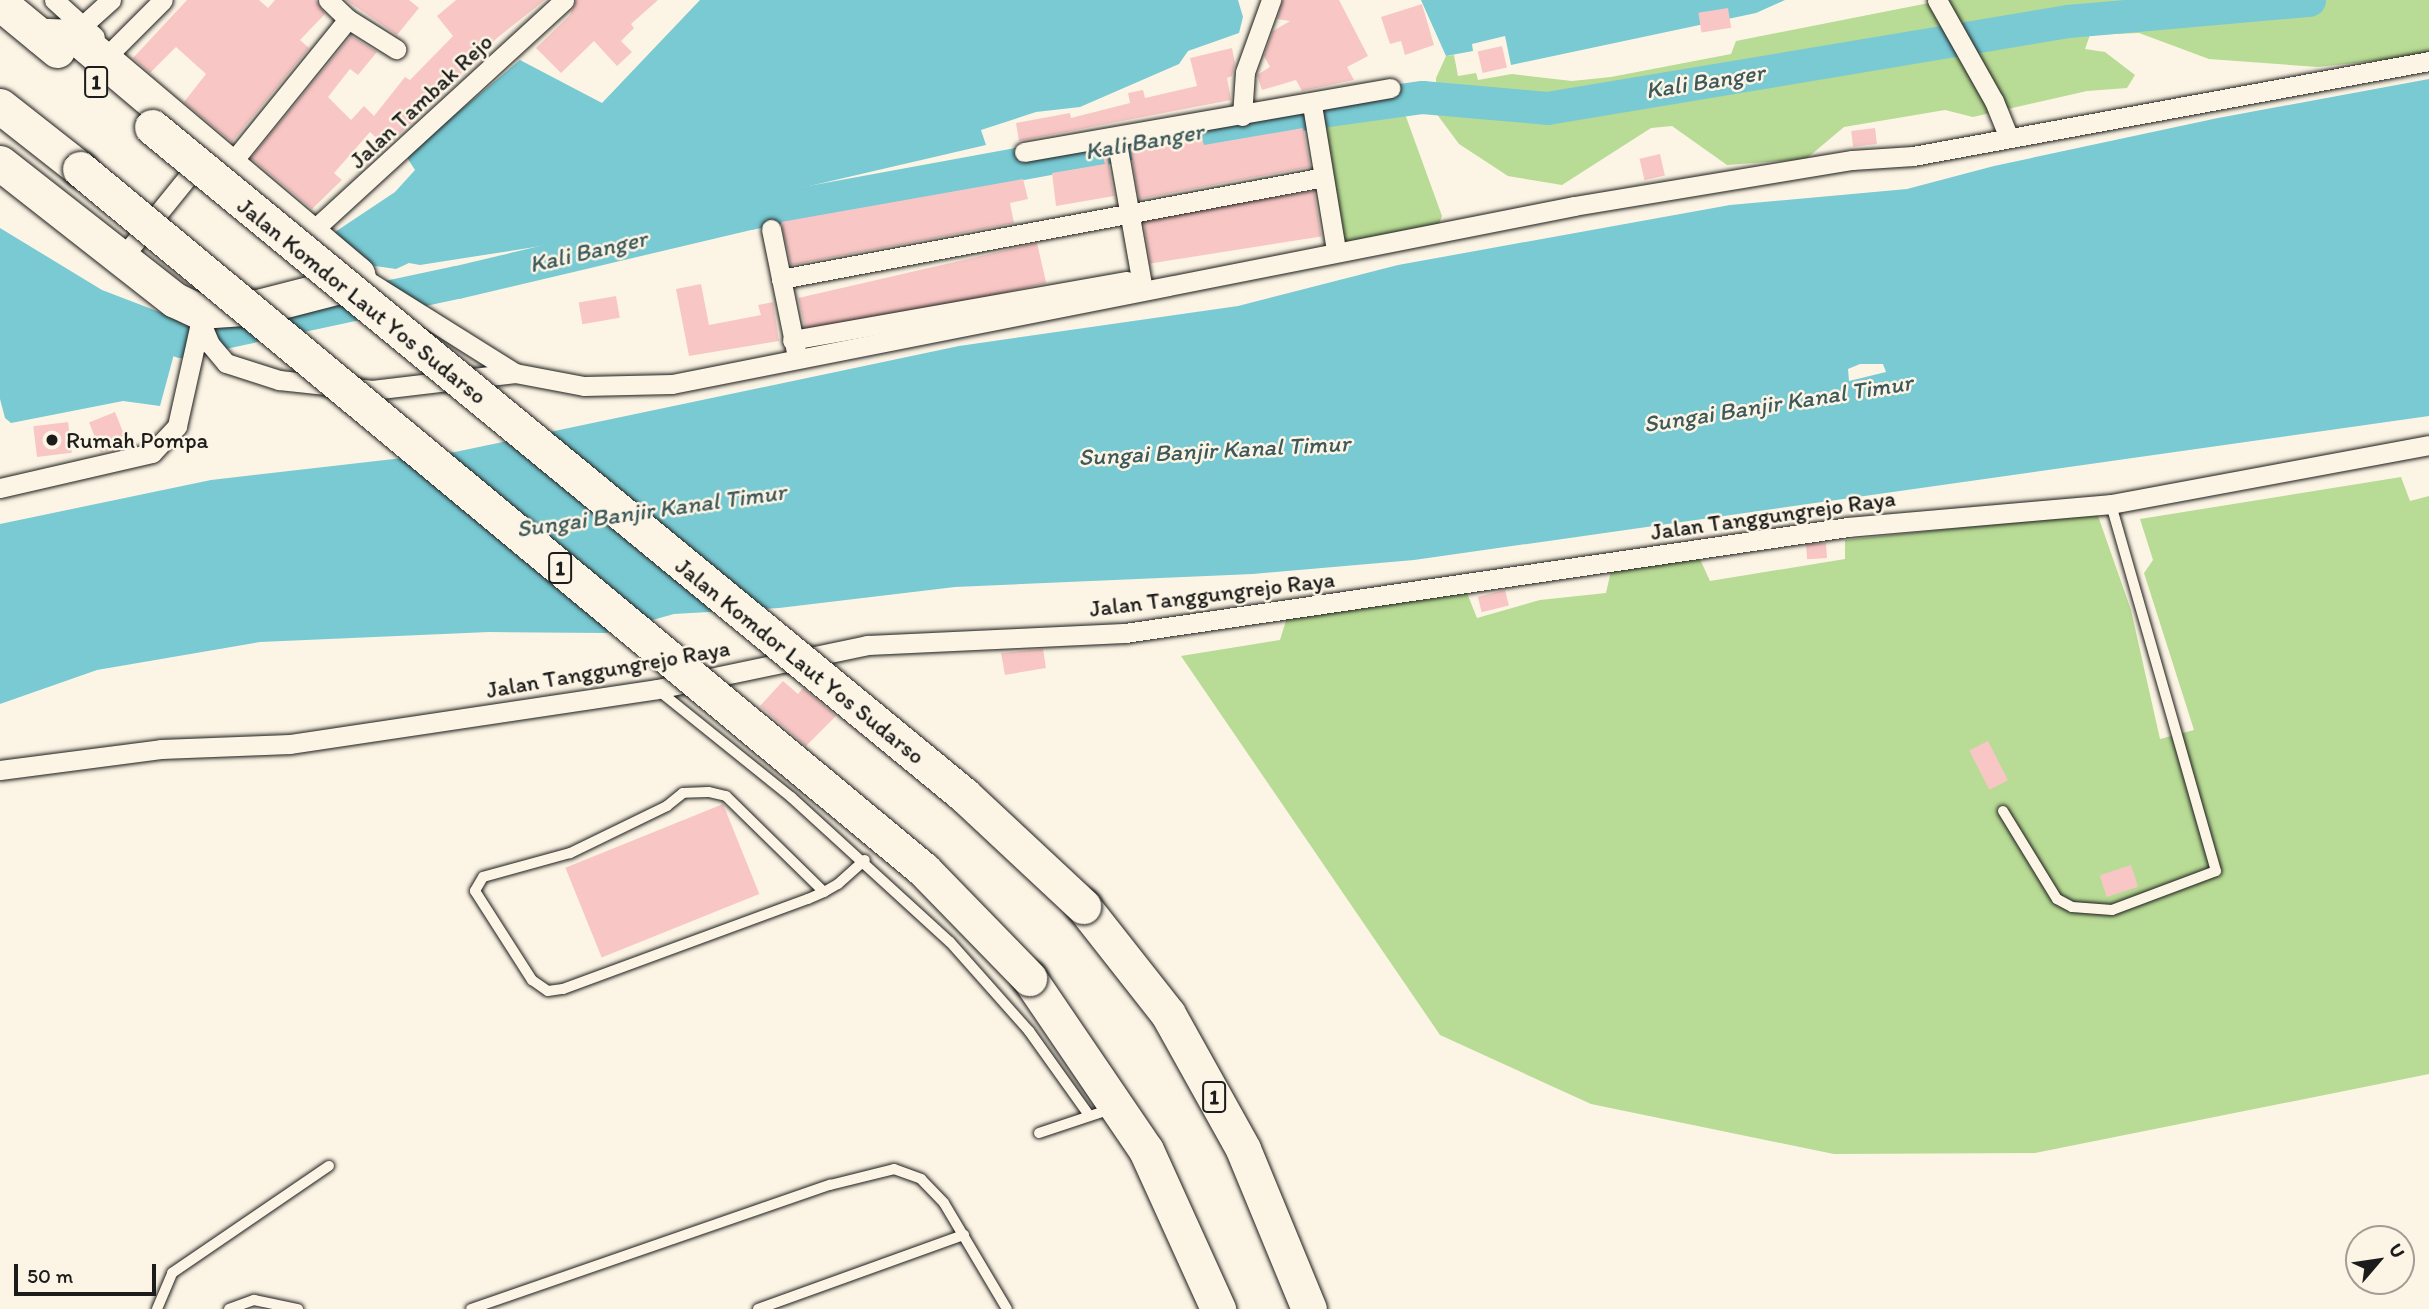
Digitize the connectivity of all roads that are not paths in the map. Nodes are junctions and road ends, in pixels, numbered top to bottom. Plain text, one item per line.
1 (54, 0) edge
2 (111, 0) edge
3 (163, 0) edge
4 (328, 0) edge
5 (564, 0) edge
6 (1271, 0) edge
7 (1937, 0) edge
8 (0, 3) edge
9 (348, 19) junction
10 (80, 32) junction
11 (40, 36) junction
12 (396, 49) dead end
13 (108, 55) junction
14 (2429, 61) edge
15 (1390, 88) dead end
16 (1312, 104) junction
17 (0, 106) edge
18 (1242, 116) junction
19 (2008, 135) junction
20 (1116, 137) junction
21 (1024, 152) dead end
22 (219, 158) junction
23 (2, 169) edge
24 (1324, 177) junction
25 (1129, 214) junction
26 (771, 229) dead end
27 (309, 234) junction
28 (1335, 244) junction
29 (122, 258) junction
30 (357, 274) junction
31 (780, 279) junction
32 (1142, 284) junction
33 (203, 327) junction
34 (792, 340) junction
35 (797, 360) junction
36 (515, 373) junction
37 (2429, 445) edge
38 (0, 488) edge
39 (2111, 504) junction
40 (657, 689) junction
41 (0, 769) edge
42 (2003, 811) dead end
43 (865, 860) junction
44 (824, 892) junction
45 (1104, 1111) junction
46 (1039, 1133) dead end
47 (330, 1166) dead end
48 (964, 1235) junction
49 (495, 1305) edge
50 (157, 1309) edge
51 (229, 1309) edge
52 (298, 1309) edge
53 (471, 1309) edge
54 (758, 1309) edge
55 (1007, 1309) edge
56 (1218, 1309) edge
57 (1309, 1309) edge

1 - 10 street
2 - 10 street
3 - 13 street
4 - 9 street
5 - 27 street, Jalan Tambak Rejo
6 - 18 street
7 - 19 street
8 - 11 highway, 1
9 - 12 street
9 - 22 street
10 - 11 highway
10 - 13 highway
11 - 57 highway, Jalan Komdor Laut Yos Sudarso / 1, bridge
13 - 22 highway
14 - 19 street
15 - 16 street
16 - 18 street
16 - 24 street
17 - 45 highway, 1, bridge
18 - 20 street
19 - 28 street
20 - 21 street
20 - 25 street
22 - 27 highway
22 - 29 street
23 - 29 highway
24 - 25 street
24 - 28 street
25 - 31 street
25 - 32 street
26 - 31 street
27 - 30 highway
28 - 32 street
29 - 33 highway
30 - 33 highway
30 - 36 street
31 - 34 street
32 - 34 street
32 - 35 street
33 - 36 street
33 - 38 street
34 - 35 street
35 - 36 street
37 - 39 street, Jalan Tanggungrejo Raya
39 - 40 street, Jalan Tanggungrejo Raya
39 - 42 lane
40 - 41 street, Jalan Tanggungrejo Raya
40 - 43 lane
43 - 44 lane
43 - 45 lane
44 - 44 lane
45 - 46 lane
45 - 56 highway, 1
47 - 50 lane
48 - 49 lane
48 - 54 lane
48 - 55 lane
49 - 53 lane
51 - 52 lane

